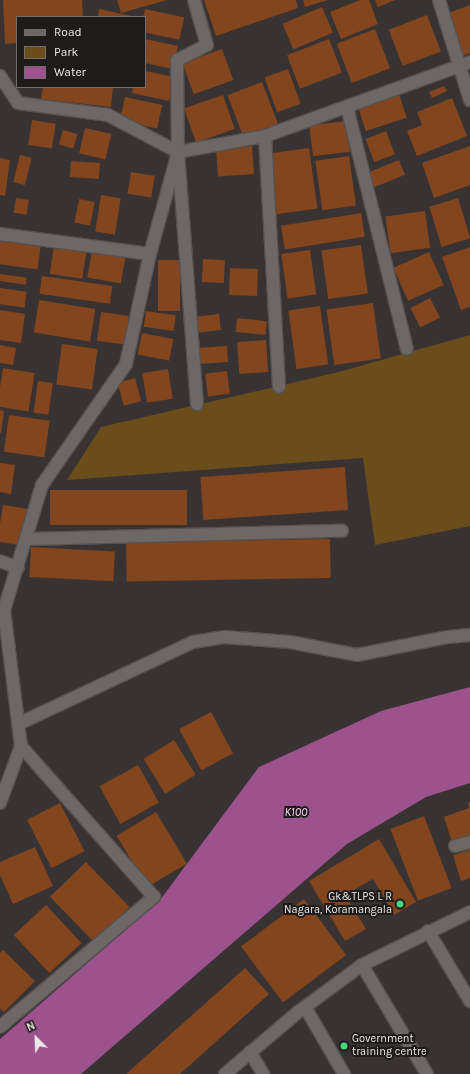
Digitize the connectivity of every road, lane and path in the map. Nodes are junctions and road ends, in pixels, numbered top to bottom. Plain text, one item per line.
1 (194, 0) edge
2 (439, 0) edge
3 (465, 64) edge
4 (0, 76) edge
5 (470, 100) edge
6 (347, 107) junction
7 (265, 136) junction
8 (178, 152) junction
9 (0, 234) edge
10 (150, 254) junction
11 (407, 349) dead end
12 (279, 387) dead end
13 (197, 404) dead end
14 (342, 531) dead end
15 (27, 540) junction
16 (0, 561) edge
17 (18, 568) junction
18 (470, 636) edge
19 (18, 724) junction
20 (21, 746) junction
21 (0, 803) edge
22 (470, 842) edge
23 (455, 846) dead end
24 (470, 912) edge
25 (428, 931) junction
26 (362, 965) junction
27 (470, 1000) edge
28 (305, 1007) junction
29 (0, 1027) edge
30 (250, 1052) junction
31 (225, 1074) edge
32 (263, 1074) edge
33 (344, 1074) edge
34 (427, 1074) edge

1 - 8 street
2 - 3 street
3 - 5 street
3 - 6 street
4 - 8 street
6 - 7 street
6 - 11 street
7 - 8 street
7 - 12 street
8 - 10 street
8 - 13 street
9 - 10 street
10 - 15 street
14 - 15 street
15 - 17 street
16 - 17 street
17 - 19 street
18 - 19 street
19 - 20 street
20 - 21 street
20 - 29 street
22 - 23 street
24 - 25 street
25 - 26 street
25 - 27 street
26 - 28 street
26 - 34 street
28 - 30 street
28 - 33 street
30 - 31 street
30 - 32 street

